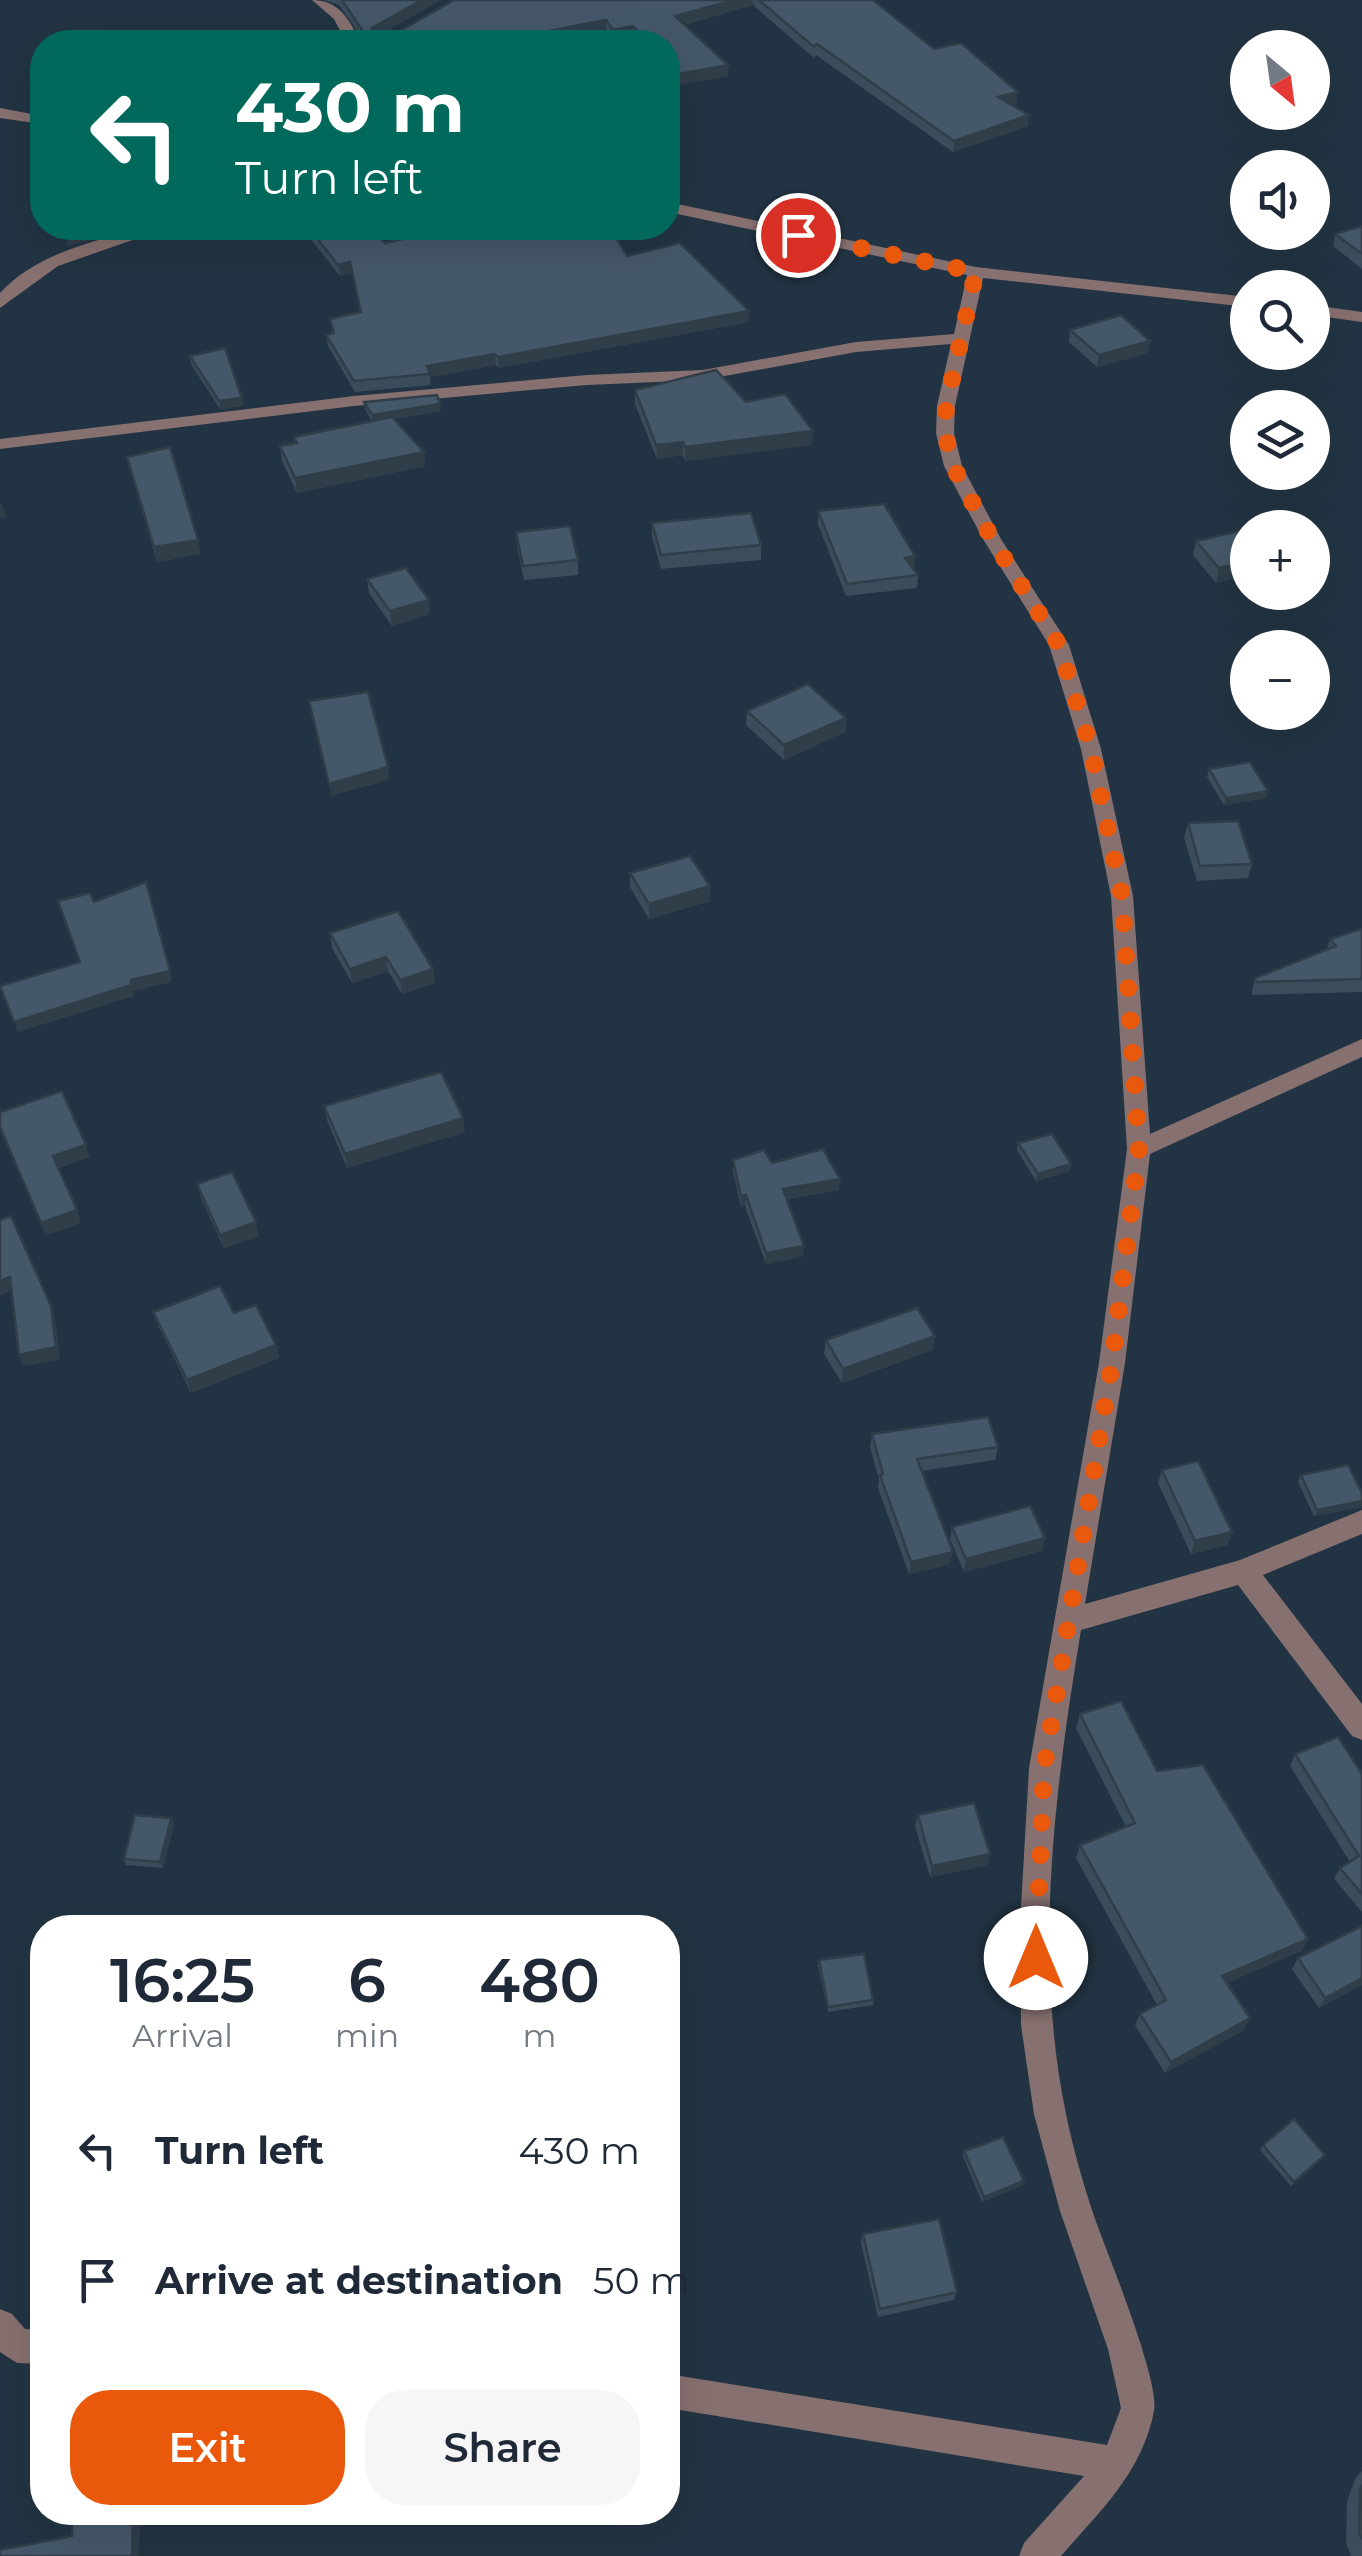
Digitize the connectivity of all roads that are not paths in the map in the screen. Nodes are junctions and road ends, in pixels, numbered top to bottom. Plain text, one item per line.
1 (319, 0) edge
2 (347, 30) edge
3 (0, 113) edge
4 (30, 118) edge
5 (680, 210) edge
6 (118, 240) edge
7 (976, 272) junction
8 (1230, 300) edge
9 (0, 303) edge
10 (1330, 312) edge
11 (1362, 316) edge
12 (962, 338) junction
13 (0, 444) edge
14 (1362, 1047) edge
15 (1139, 1149) junction
16 (1362, 1522) edge
17 (1244, 1570) junction
18 (1067, 1622) junction
19 (1362, 1728) edge
20 (0, 2326) edge
21 (30, 2347) edge
22 (680, 2393) edge
23 (1118, 2464) junction
24 (1036, 2556) edge

1 - 2 street
3 - 4 street
5 - 7 street
6 - 9 street
7 - 8 street
7 - 12 street
10 - 11 street
12 - 13 street
12 - 15 street
14 - 15 street
15 - 18 street
16 - 17 street
17 - 18 street
17 - 19 street
18 - 23 street
20 - 21 street
22 - 23 street
23 - 24 street

